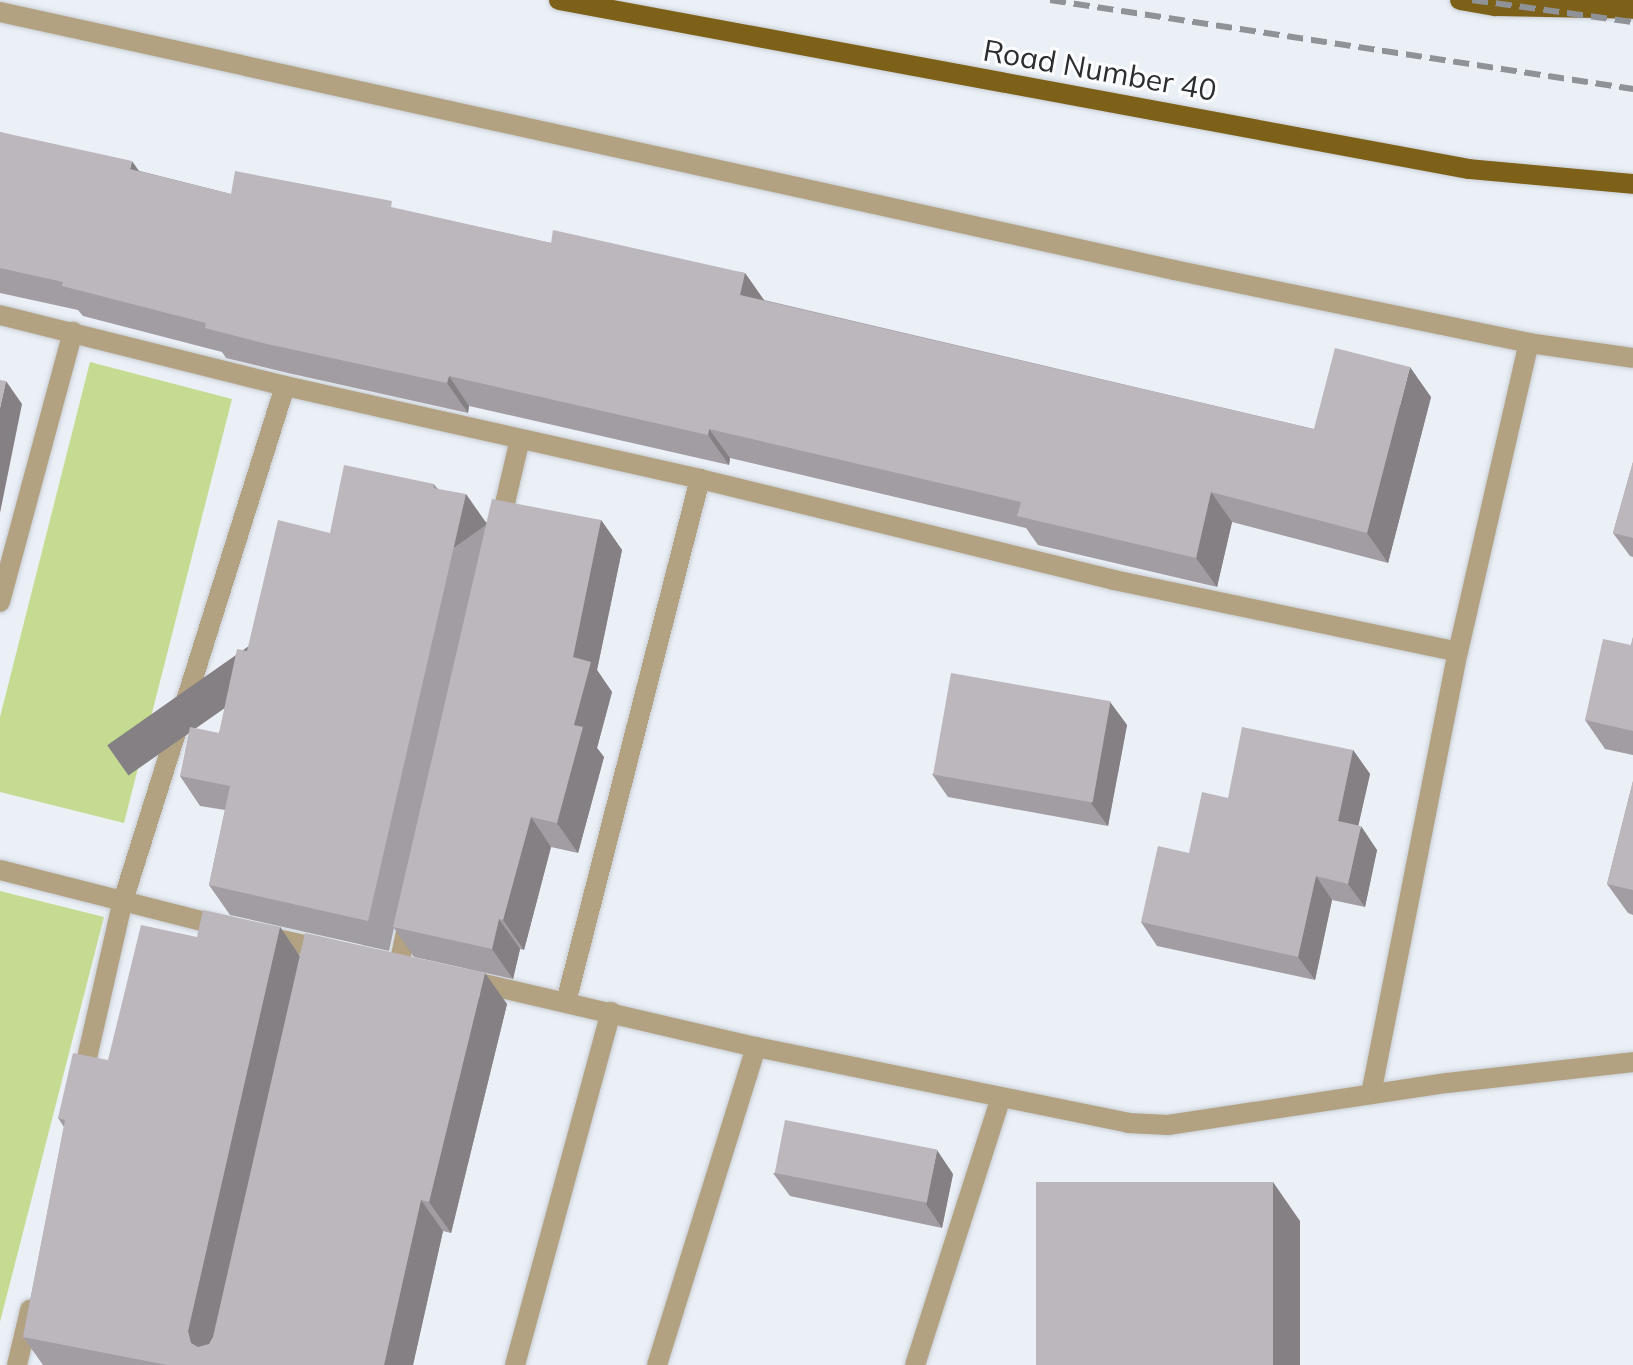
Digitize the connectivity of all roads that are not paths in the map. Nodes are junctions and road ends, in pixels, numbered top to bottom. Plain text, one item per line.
1 (559, 0) edge
2 (1460, 0) edge
3 (1633, 9) edge
4 (0, 12) edge
5 (1633, 184) edge
6 (0, 315) edge
7 (73, 332) junction
8 (1529, 343) junction
9 (1633, 358) edge
10 (285, 386) junction
11 (520, 439) junction
12 (700, 479) junction
13 (495, 547) edge
14 (0, 602) edge
15 (1458, 652) junction
16 (0, 870) edge
17 (413, 903) edge
18 (122, 904) junction
19 (344, 954) edge
20 (399, 965) edge
21 (444, 975) edge
22 (566, 1002) junction
23 (611, 1012) junction
24 (756, 1047) junction
25 (1633, 1062) edge
26 (1371, 1094) junction
27 (1000, 1100) junction
28 (77, 1104) edge
29 (35, 1288) edge
30 (17, 1365) edge
31 (515, 1365) edge
32 (657, 1365) edge
33 (915, 1365) edge

1 - 5 main road, Road Number 40
2 - 3 main road
4 - 8 street
6 - 7 street
7 - 10 street
7 - 14 street
8 - 9 street
8 - 15 street
10 - 11 street
10 - 18 street
11 - 12 street
11 - 13 street
12 - 15 street
12 - 22 street
15 - 26 street
16 - 18 street
17 - 20 street
18 - 19 street
18 - 28 street
21 - 22 street
22 - 23 street
23 - 24 street
23 - 31 street
24 - 27 street
24 - 32 street
25 - 26 street
26 - 27 street
27 - 33 street
29 - 30 street

